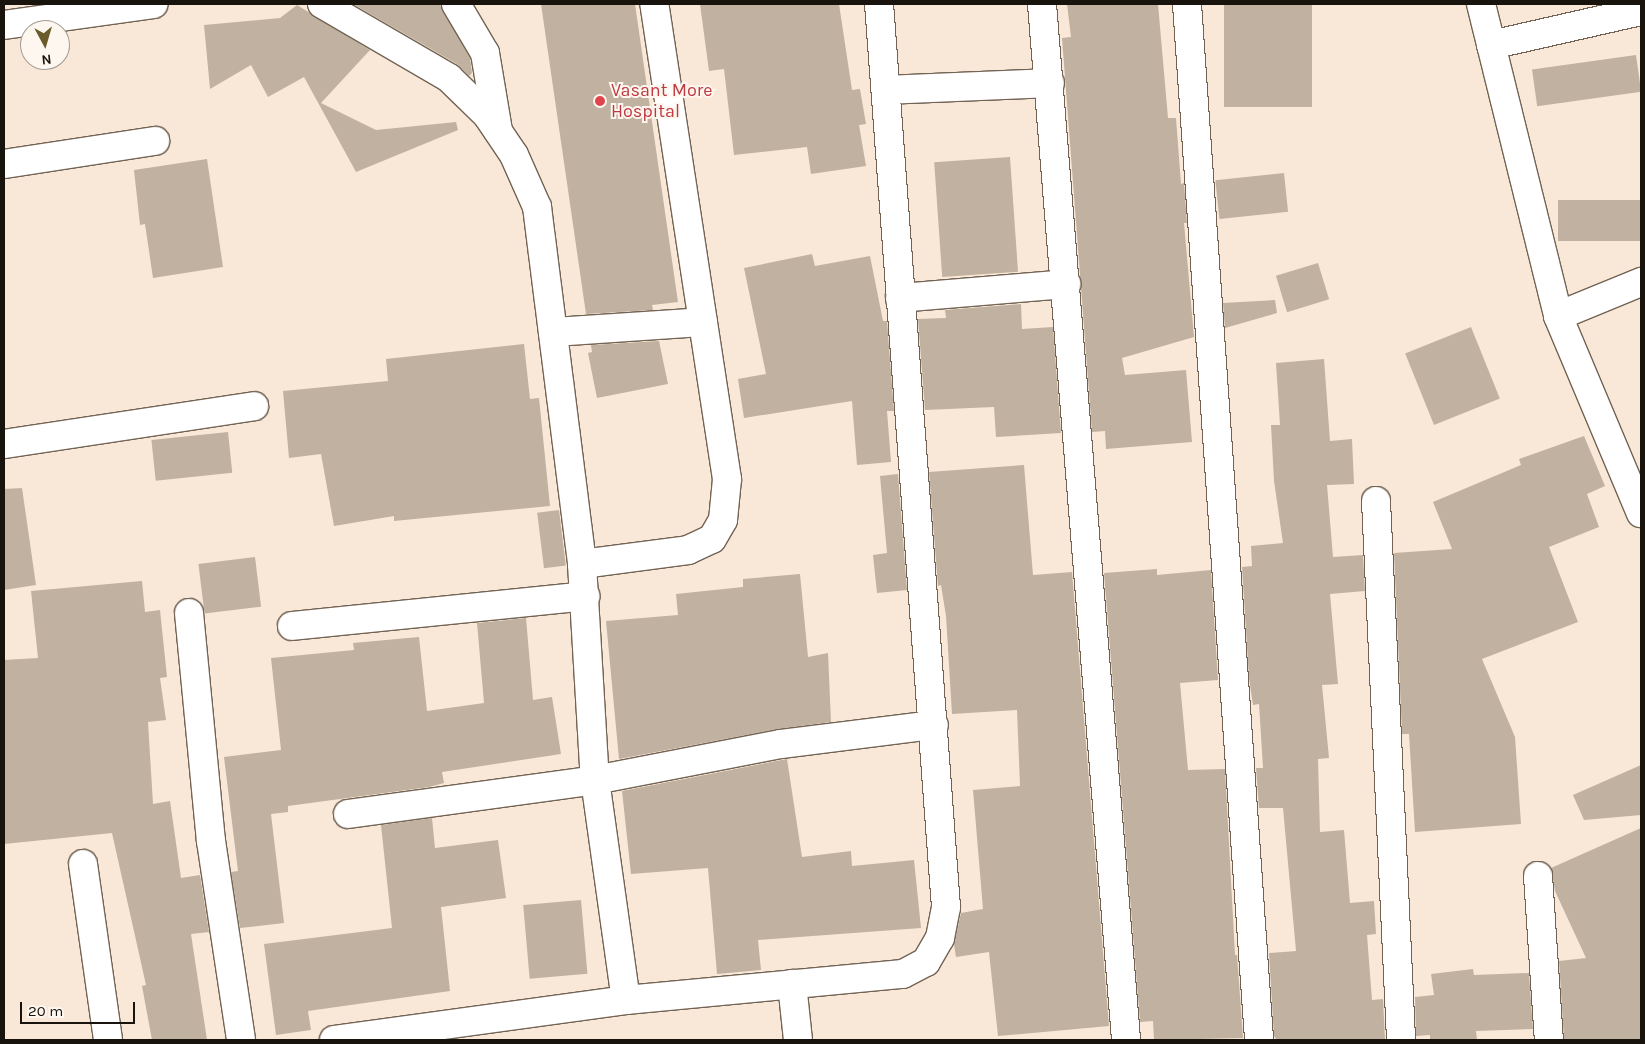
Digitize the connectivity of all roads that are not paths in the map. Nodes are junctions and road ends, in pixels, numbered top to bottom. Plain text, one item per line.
1 (154, 4) edge
2 (322, 4) edge
3 (456, 4) edge
4 (654, 4) edge
5 (880, 4) edge
6 (1042, 4) edge
7 (1187, 4) edge
8 (1481, 4) edge
9 (1641, 11) edge
10 (4, 25) edge
11 (1491, 45) junction
12 (1050, 83) junction
13 (886, 90) junction
14 (498, 132) junction
15 (155, 141) dead end
16 (4, 164) edge
17 (1641, 282) edge
18 (1066, 284) junction
19 (900, 298) junction
20 (1558, 316) junction
21 (703, 322) junction
22 (553, 332) junction
23 (254, 406) dead end
24 (4, 444) edge
25 (1376, 501) dead end
26 (1641, 513) edge
27 (582, 564) junction
28 (585, 596) junction
29 (189, 613) dead end
30 (292, 626) dead end
31 (934, 725) junction
32 (595, 780) junction
33 (348, 814) dead end
34 (82, 864) dead end
35 (1538, 876) dead end
36 (792, 984) junction
37 (626, 1000) junction
38 (495, 1029) edge
39 (108, 1040) edge
40 (241, 1040) edge
41 (336, 1040) edge
42 (798, 1040) edge
43 (1126, 1040) edge
44 (1259, 1040) edge
45 (1401, 1040) edge
46 (1549, 1040) edge

1 - 10 street
2 - 14 street
3 - 14 street
4 - 21 street
5 - 13 street
6 - 12 street
7 - 44 street
8 - 11 street
9 - 11 street
11 - 20 street
12 - 13 street
12 - 18 street
13 - 19 street
14 - 22 street
15 - 16 street
17 - 20 street
18 - 19 street
18 - 43 street
19 - 31 street
20 - 26 street
21 - 22 street
21 - 27 street
22 - 27 street
23 - 24 street
25 - 45 street
27 - 28 street
28 - 30 street
28 - 32 street
29 - 40 street
31 - 32 street
31 - 36 street
32 - 33 street
32 - 37 street
34 - 39 street
35 - 46 street
36 - 37 street
36 - 42 street
37 - 38 street
38 - 41 street

